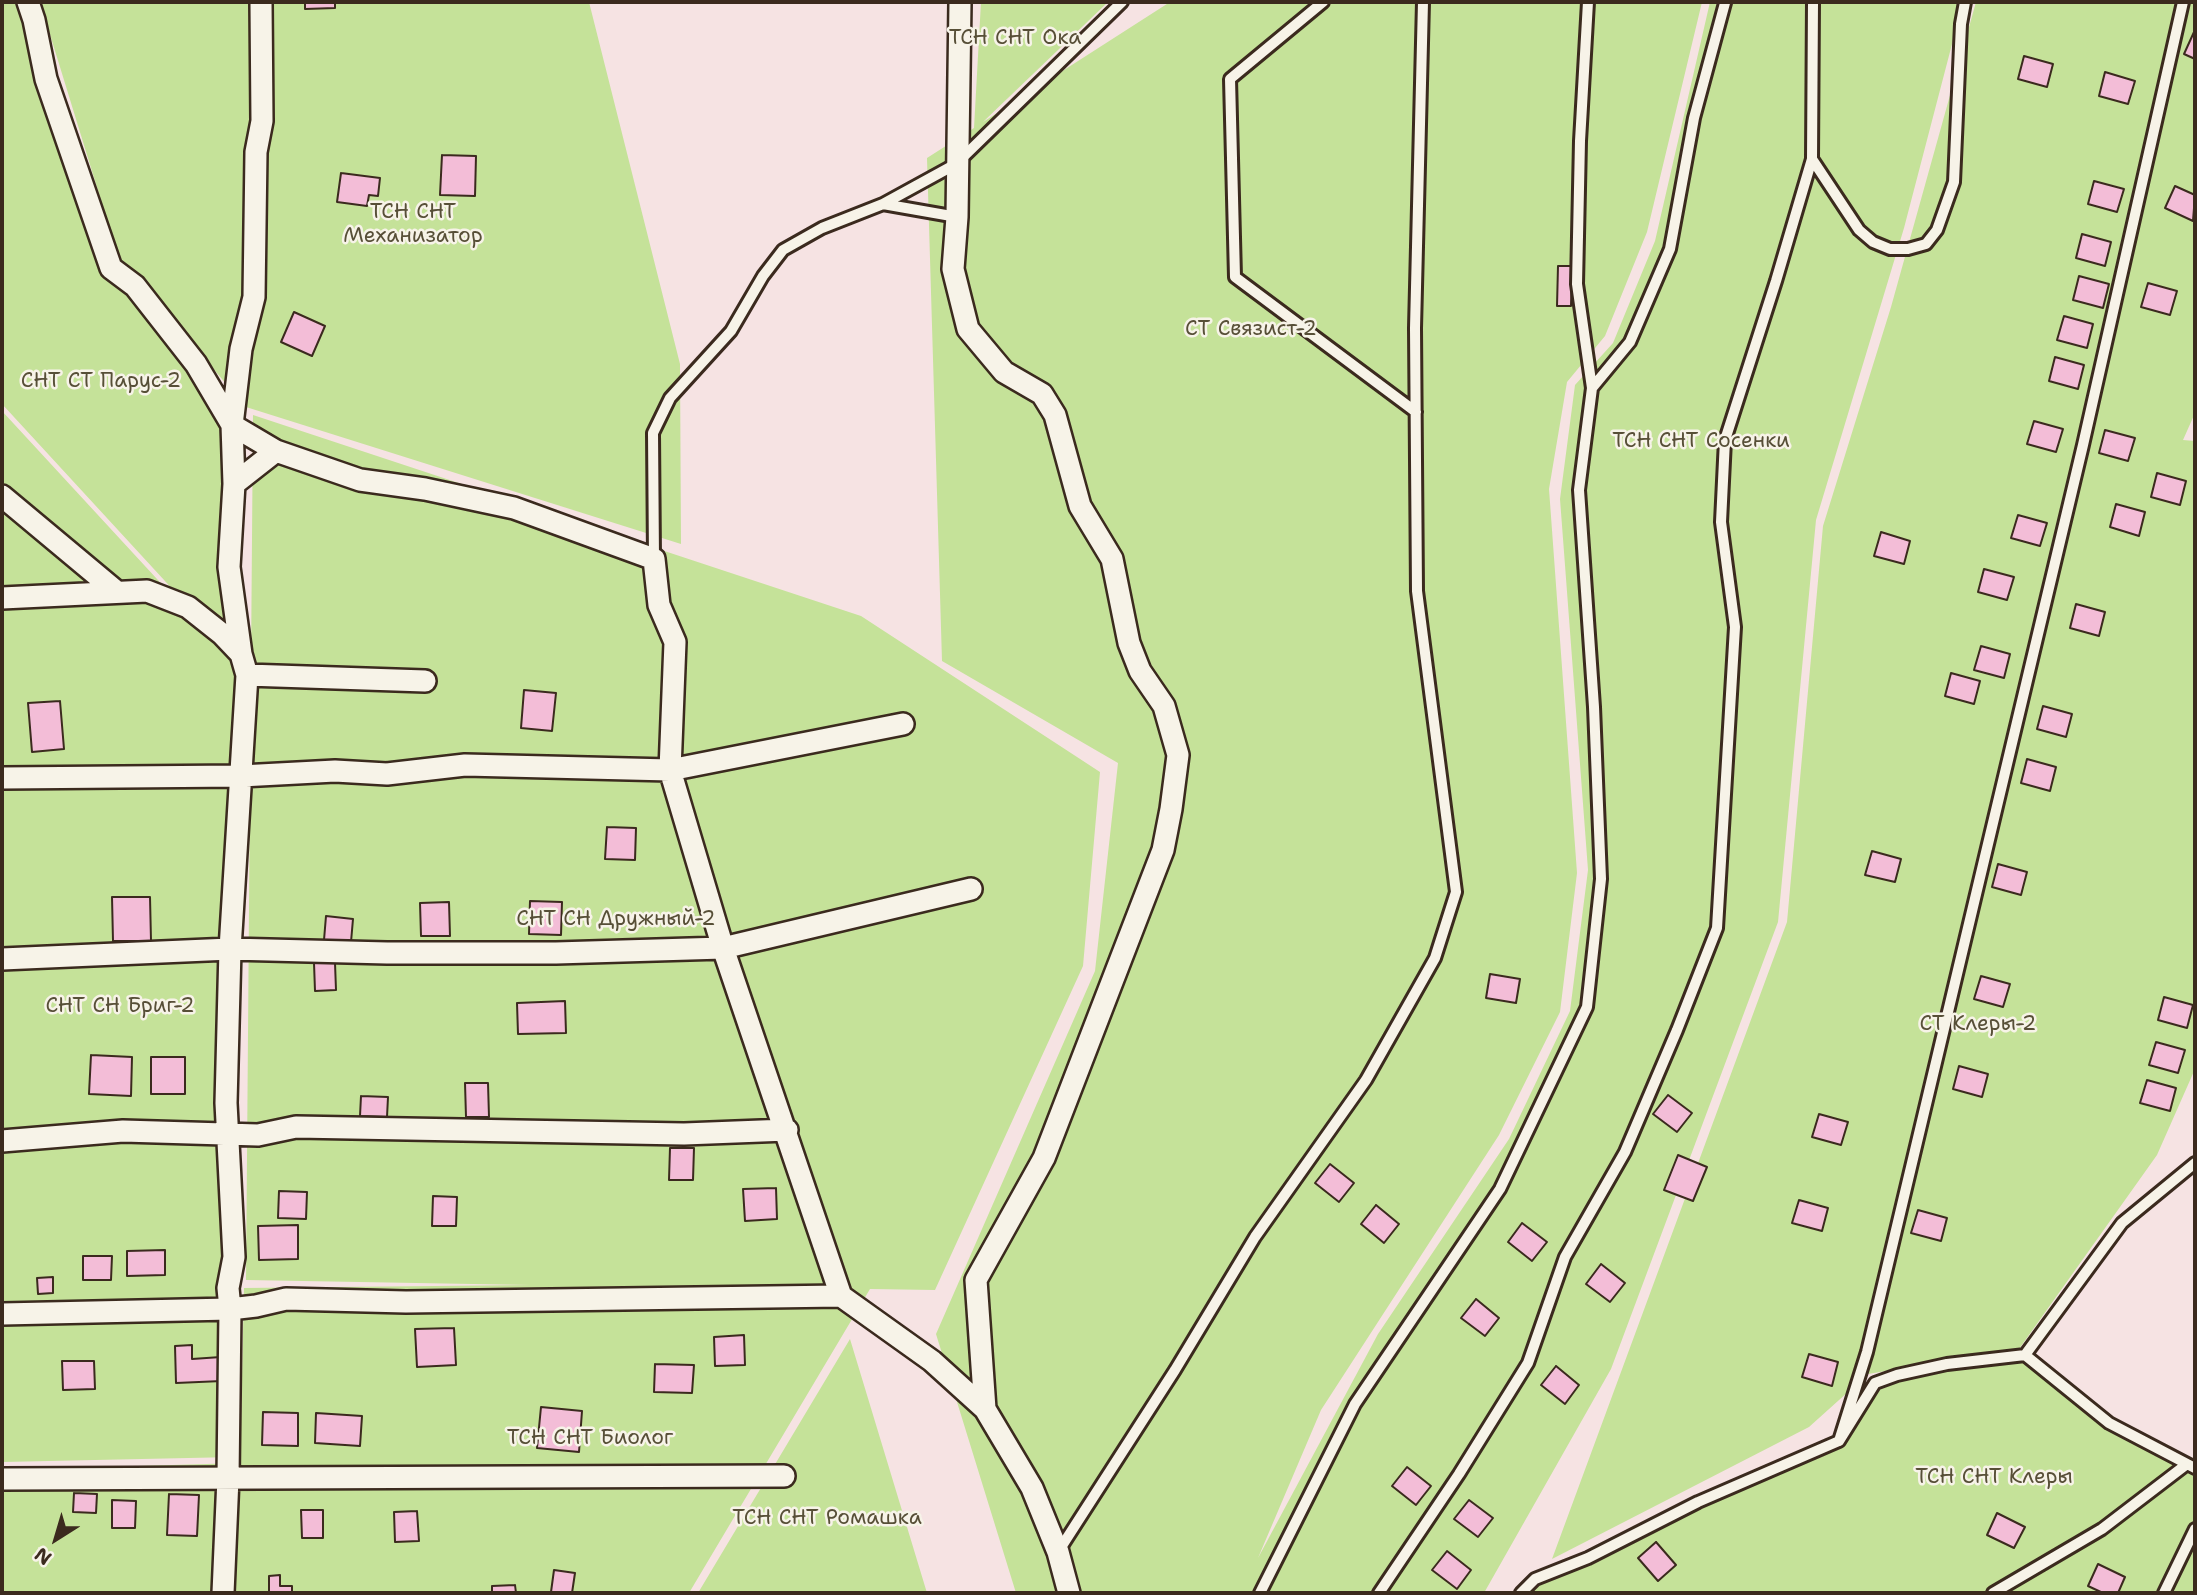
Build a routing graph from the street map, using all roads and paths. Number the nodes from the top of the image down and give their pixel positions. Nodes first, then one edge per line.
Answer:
1 (28, 2) edge
2 (261, 2) edge
3 (960, 2) edge
4 (1122, 2) edge
5 (1323, 2) edge
6 (1423, 2) edge
7 (1588, 2) edge
8 (1812, 2) edge
9 (1965, 2) edge
10 (2183, 2) edge
11 (1725, 3) edge
12 (1812, 159) junction
13 (956, 164) junction
14 (883, 204) junction
15 (957, 217) junction
16 (1592, 388) junction
17 (1416, 412) junction
18 (232, 425) junction
19 (276, 451) junction
20 (234, 484) junction
21 (2, 496) edge
22 (654, 559) junction
23 (117, 592) junction
24 (2, 598) edge
25 (241, 654) junction
26 (247, 675) junction
27 (425, 681) dead end
28 (903, 724) dead end
29 (670, 770) junction
30 (241, 776) junction
31 (2, 778) edge
32 (971, 889) dead end
33 (723, 948) junction
34 (230, 949) junction
35 (2, 959) edge
36 (787, 1130) junction
37 (229, 1134) junction
38 (2, 1141) edge
39 (2195, 1163) edge
40 (841, 1296) junction
41 (230, 1309) junction
42 (2, 1314) edge
43 (2025, 1355) junction
44 (985, 1409) junction
45 (1839, 1440) junction
46 (2191, 1466) edge
47 (784, 1476) dead end
48 (228, 1478) junction
49 (2, 1479) edge
50 (2195, 1529) edge
51 (1058, 1552) junction
52 (223, 1593) edge
53 (1069, 1593) edge
54 (1260, 1593) edge
55 (1378, 1593) edge
56 (1521, 1593) edge
57 (1993, 1593) edge
58 (2164, 1593) edge

1 - 18 street
2 - 18 street
3 - 13 street
4 - 13 lane
5 - 17 lane
6 - 17 lane
7 - 16 lane
8 - 12 lane
9 - 12 lane
10 - 45 lane
11 - 16 lane
12 - 55 lane
13 - 14 lane
13 - 15 street
14 - 15 lane
14 - 22 lane
15 - 44 street
16 - 54 lane
17 - 51 lane
18 - 19 street
18 - 20 street
19 - 20 street
19 - 22 street
20 - 25 street
21 - 23 street
22 - 29 street
23 - 24 street
23 - 25 street
25 - 26 street
26 - 27 street
26 - 30 street
28 - 29 street
29 - 30 street
29 - 33 street
30 - 31 street
30 - 34 street
32 - 33 street
33 - 34 street
33 - 36 street
34 - 35 street
34 - 37 street
36 - 37 street
36 - 40 street
37 - 38 street
37 - 41 street
39 - 43 lane
40 - 41 street
40 - 44 street
41 - 42 street
41 - 48 street
43 - 45 lane
43 - 46 lane
44 - 51 street
45 - 56 lane
46 - 57 lane
47 - 48 street
48 - 49 street
48 - 52 street
50 - 58 lane
51 - 53 street

